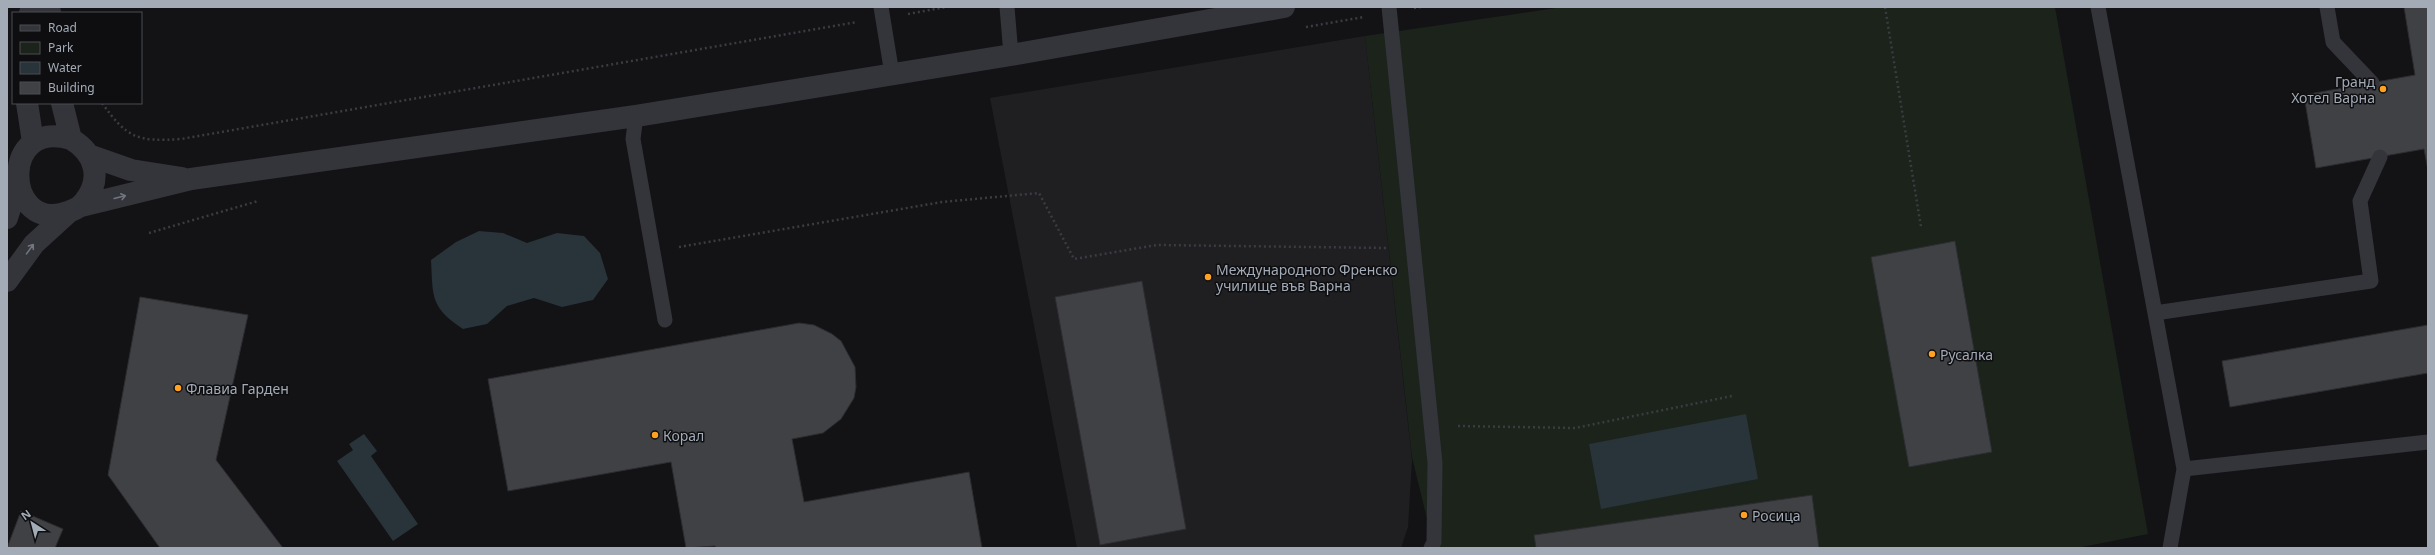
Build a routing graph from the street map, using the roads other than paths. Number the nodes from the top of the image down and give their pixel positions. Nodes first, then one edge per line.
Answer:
1 (1007, 7) edge
2 (1284, 7) edge
3 (1389, 7) edge
4 (2098, 7) edge
5 (2326, 7) edge
6 (882, 12) edge
7 (1206, 13) edge
8 (1011, 55) junction
9 (892, 74) junction
10 (2372, 83) dead end
11 (27, 104) edge
12 (62, 104) edge
13 (636, 116) junction
14 (71, 138) junction
15 (33, 142) junction
16 (91, 156) junction
17 (2380, 157) dead end
18 (191, 179) junction
19 (17, 186) junction
20 (76, 209) junction
21 (7, 218) edge
22 (7, 281) edge
23 (2155, 313) junction
24 (664, 320) dead end
25 (2428, 442) edge
26 (2184, 468) junction
27 (1433, 546) edge
28 (2170, 548) edge

1 - 8 lane
2 - 7 street
3 - 27 lane
4 - 23 lane
5 - 10 lane
6 - 9 lane
7 - 8 street
8 - 9 street
9 - 13 street
11 - 15 street
12 - 14 street
13 - 18 street
13 - 24 lane
14 - 15 street
14 - 16 street
15 - 19 street
16 - 18 street
16 - 20 street
17 - 23 lane
20 -> 18 street
19 - 20 street
19 - 21 street
22 -> 20 street
23 - 26 lane
25 - 26 lane
26 - 28 lane

